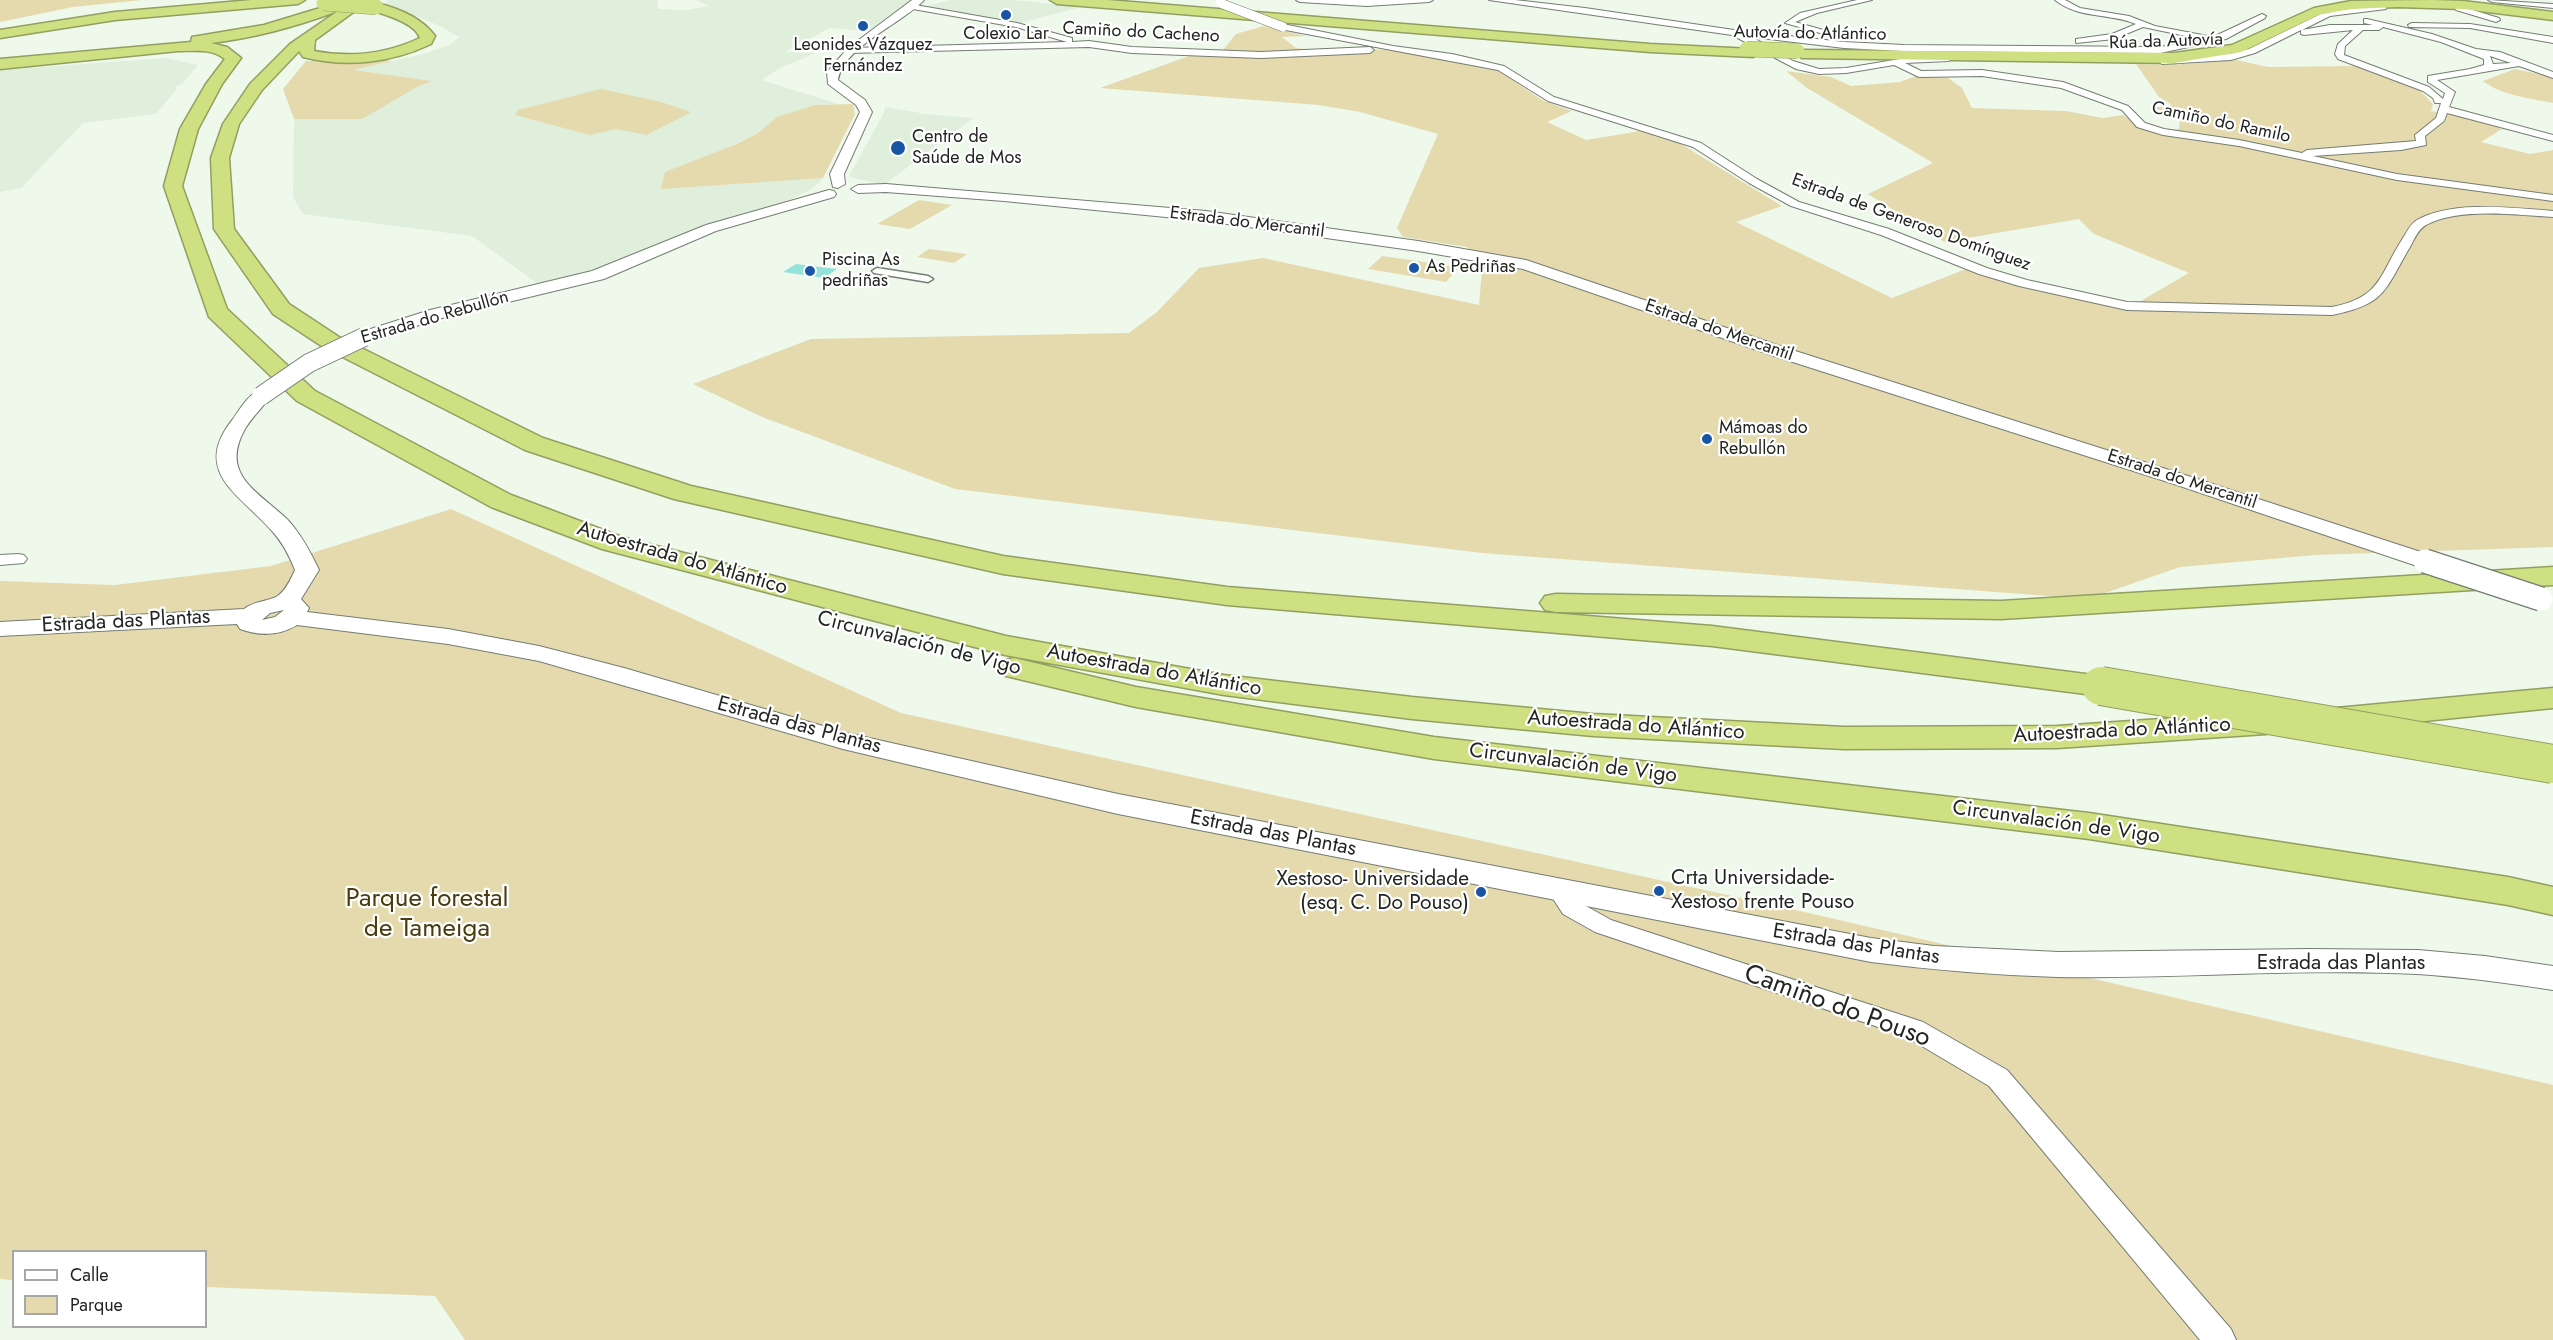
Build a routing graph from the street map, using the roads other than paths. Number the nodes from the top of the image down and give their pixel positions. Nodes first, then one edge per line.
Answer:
1 (186, 0) edge
2 (255, 0) edge
3 (298, 0) edge
4 (1057, 0) edge
5 (1088, 0) edge
6 (1300, 0) edge
7 (1429, 0) edge
8 (1493, 0) edge
9 (1511, 0) edge
10 (1868, 0) edge
11 (2059, 0) edge
12 (2356, 0) edge
13 (2364, 0) edge
14 (2418, 0) edge
15 (2492, 0) edge
16 (334, 2) edge
17 (1215, 2) edge
18 (370, 4) edge
19 (917, 5) edge
20 (218, 6) junction
21 (2553, 6) edge
22 (2459, 8) junction
23 (1631, 15) junction
24 (2262, 16) joint
25 (2553, 16) edge
26 (55, 21) junction
27 (2145, 24) junction
28 (2364, 24) junction
29 (2396, 27) junction
30 (2293, 30) junction
31 (4, 33) edge
32 (308, 39) junction
33 (2214, 40) junction
34 (2552, 40) edge
35 (1756, 42) junction
36 (1838, 42) junction
37 (1089, 44) junction
38 (1868, 46) junction
39 (1393, 49) junction
40 (2081, 50) junction
41 (2469, 50) junction
42 (851, 51) junction
43 (1800, 53) junction
44 (2054, 56) junction
45 (2001, 57) junction
46 (1970, 59) junction
47 (0, 62) edge
48 (2133, 62) joint
49 (2519, 63) junction
50 (1899, 64) junction
51 (2486, 67) junction
52 (2553, 75) edge
53 (226, 102) dead end
54 (2445, 107) junction
55 (2553, 138) edge
56 (203, 140) dead end
57 (2292, 154) junction
58 (842, 189) junction
59 (2553, 198) edge
60 (183, 214) junction
61 (2553, 214) edge
62 (877, 271) dead end
63 (928, 279) dead end
64 (612, 543) junction
65 (18, 559) dead end
66 (0, 560) edge
67 (2549, 592) edge
68 (1227, 596) junction
69 (288, 610) junction
70 (0, 629) edge
71 (2553, 698) edge
72 (2553, 764) edge
73 (1560, 891) junction
74 (2553, 901) edge
75 (2553, 978) edge
76 (2220, 1340) edge

1 - 26 highway
2 - 26 highway
3 - 20 highway
4 - 35 highway, Autovía do Atlántico
5 - 35 highway, Autovía do Atlántico
6 - 7 street
8 - 35 street
9 - 23 street
10 - 38 street
11 - 27 street
12 - 24 highway
13 - 43 highway, Autovía do Atlántico
14 - 25 highway
15 - 21 street
16 - 18 highway, bridge
16 - 20 highway
16 - 47 highway
16 - 53 highway
17 - 39 street, Estrada de Generoso Domínguez, bridge
18 - 32 highway
18 - 32 highway
19 - 37 street
19 - 42 street
20 - 31 highway
22 - 25 street, Rúa da Autovía
22 - 30 street, Rúa da Autovía
22 - 34 street, Rúa da Autovía
23 - 35 street
23 - 36 street
24 - 33 street
25 - 44 highway, Autovía do Atlántico
26 - 31 highway
27 - 33 street
27 - 40 street
28 - 29 street
28 - 30 street
28 - 54 street
29 - 34 street
29 - 41 street
30 - 48 street, Rúa da Autovía
32 - 68 highway
33 - 40 street
35 - 36 street
35 - 38 street
35 - 43 highway, Autovía do Atlántico, bridge
35 - 50 street
36 - 38 street
37 - 39 street, Camiño do Cacheno
37 - 42 street, Camiño do Cacheno
38 - 44 street
39 - 61 street, Estrada de Generoso Domínguez
40 - 44 street
41 - 49 street
41 - 51 street
42 - 58 street
43 - 45 highway, Autovía do Atlántico
44 - 45 highway, Autovía do Atlántico
44 - 46 street
44 - 48 highway
45 - 46 highway
46 - 50 street
47 - 60 highway, Autoestrada do Atlántico
49 - 51 street
49 - 52 street
50 - 57 street, Camiño do Ramilo
51 - 54 street
54 - 55 street
54 - 57 street
56 - 60 highway
57 - 59 street, Camiño do Ramilo
58 - 67 street, Estrada do Mercantil, bridge
58 - 69 street, Estrada do Rebullón, bridge
60 - 64 highway, Autoestrada do Atlántico
62 - 63 street
64 - 71 highway, Autoestrada do Atlántico
64 - 74 highway, Circunvalación de Vigo
65 - 66 street
67 - 68 highway
68 - 72 highway, bridge
69 - 70 street, Estrada das Plantas
69 - 73 street, Estrada das Plantas
73 - 75 street, Estrada das Plantas
73 - 76 street, Camiño do Pouso

